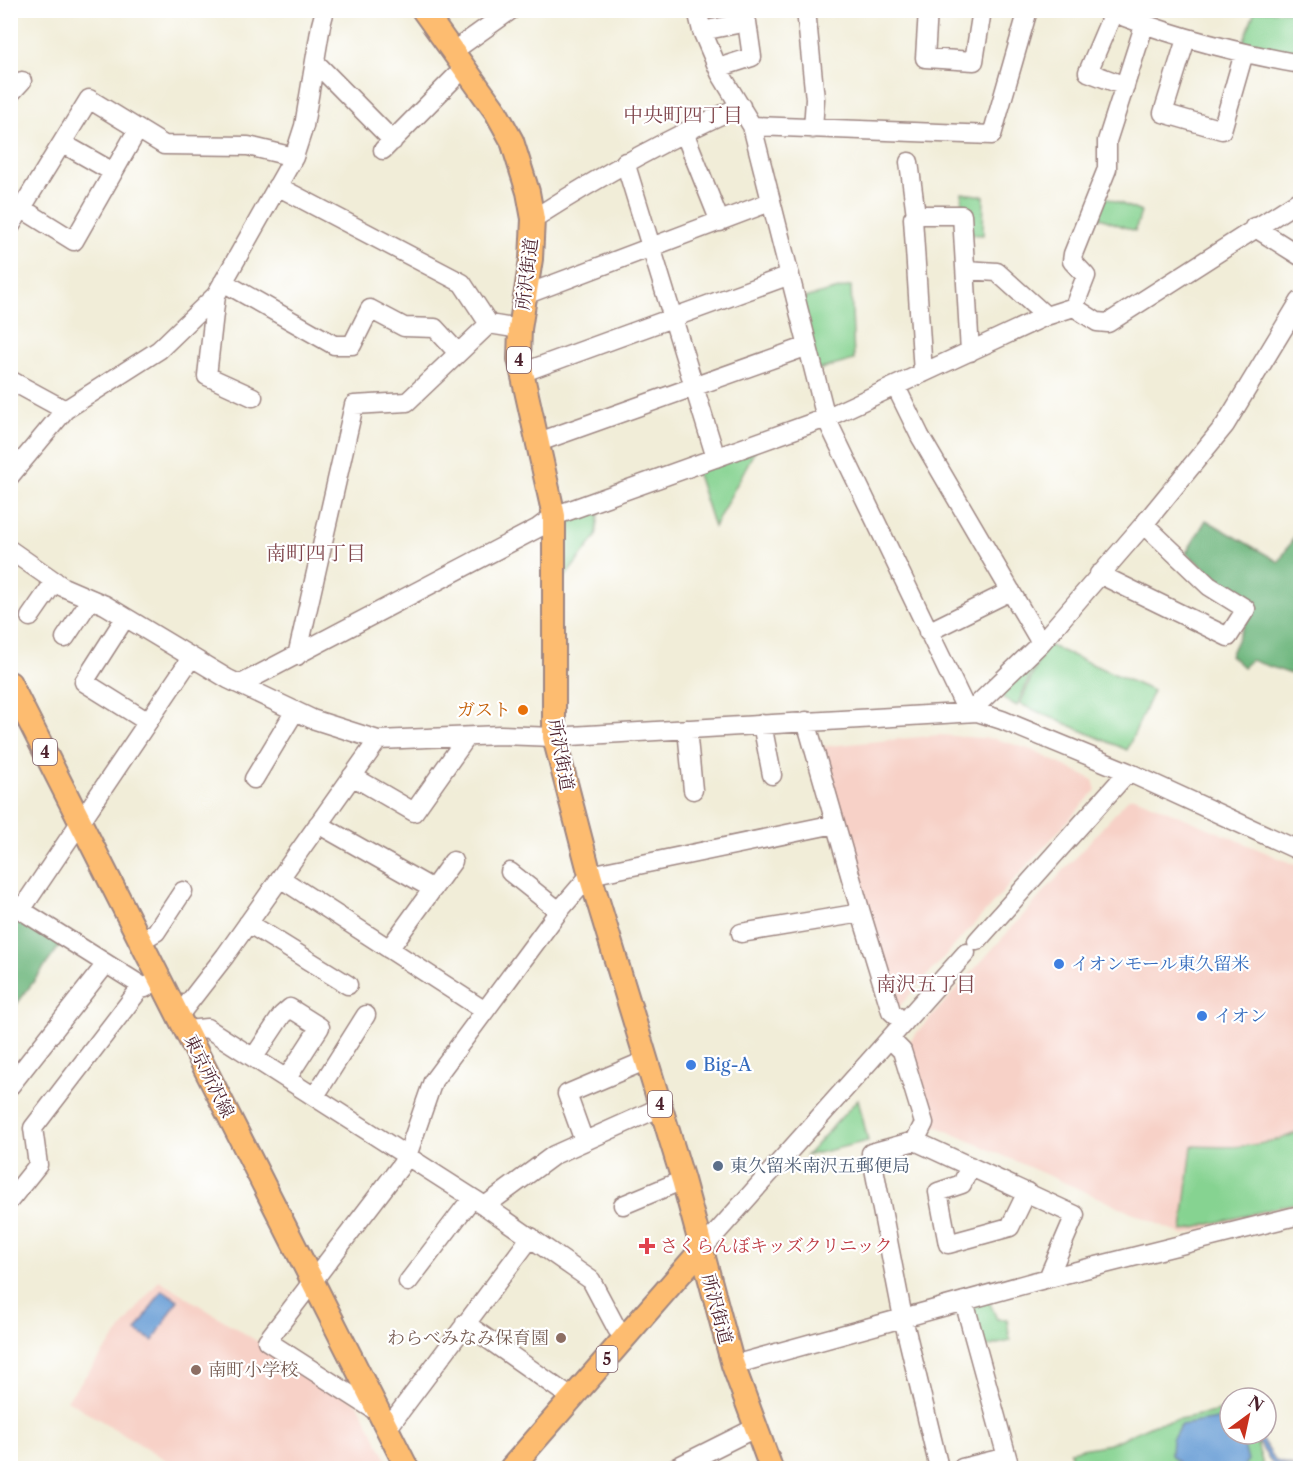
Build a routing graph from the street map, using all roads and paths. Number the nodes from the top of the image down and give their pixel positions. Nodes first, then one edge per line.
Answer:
1 (326, 10) edge
2 (423, 10) edge
3 (511, 10) edge
4 (697, 10) edge
5 (806, 10) edge
6 (927, 10) edge
7 (982, 10) edge
8 (1028, 10) edge
9 (1110, 12) edge
10 (1144, 26) junction
11 (702, 31) junction
12 (1186, 39) junction
13 (1244, 53) junction
14 (458, 60) junction
15 (315, 62) junction
16 (1300, 64) edge
17 (718, 68) junction
18 (1125, 86) junction
19 (741, 106) junction
20 (752, 126) junction
21 (138, 129) junction
22 (813, 129) junction
23 (684, 132) junction
24 (62, 143) junction
25 (294, 157) junction
26 (625, 162) junction
27 (909, 162) dead end
28 (113, 172) junction
29 (277, 186) junction
30 (1300, 200) edge
31 (770, 202) junction
32 (21, 208) junction
33 (916, 215) junction
34 (533, 219) junction
35 (720, 222) junction
36 (1254, 227) junction
37 (10, 228) edge
38 (651, 249) junction
39 (1300, 256) edge
40 (966, 270) junction
41 (790, 275) junction
42 (220, 289) junction
43 (525, 295) junction
44 (1300, 302) edge
45 (1074, 306) junction
46 (1046, 316) junction
47 (673, 319) junction
48 (489, 324) junction
49 (520, 330) junction
50 (808, 346) junction
51 (970, 352) junction
52 (458, 353) junction
53 (521, 373) junction
54 (923, 373) junction
55 (10, 380) edge
56 (694, 386) junction
57 (896, 387) junction
58 (253, 397) dead end
59 (65, 410) junction
60 (826, 418) junction
61 (536, 443) junction
62 (716, 458) junction
63 (10, 476) edge
64 (554, 516) junction
65 (1144, 524) junction
66 (10, 550) edge
67 (1099, 574) junction
68 (55, 582) junction
69 (1011, 591) junction
70 (91, 599) junction
71 (30, 617) dead end
72 (125, 618) junction
73 (928, 632) junction
74 (65, 638) dead end
75 (1041, 643) junction
76 (297, 656) junction
77 (192, 658) junction
78 (10, 683) edge
79 (241, 684) junction
80 (295, 711) junction
81 (972, 712) junction
82 (806, 721) junction
83 (148, 722) junction
84 (762, 724) junction
85 (687, 729) junction
86 (467, 737) junction
87 (554, 737) junction
88 (378, 740) junction
89 (1128, 772) junction
90 (772, 775) dead end
91 (352, 776) junction
92 (254, 779) dead end
93 (693, 790) dead end
94 (80, 822) junction
95 (318, 824) junction
96 (835, 824) junction
97 (1300, 851) edge
98 (453, 861) dead end
99 (510, 872) dead end
100 (590, 875) junction
101 (280, 878) junction
102 (433, 889) junction
103 (183, 891) dead end
104 (16, 906) edge
105 (559, 911) junction
106 (861, 913) junction
107 (248, 923) junction
108 (741, 933) dead end
109 (142, 940) junction
110 (389, 949) junction
111 (106, 964) junction
112 (152, 982) junction
113 (348, 985) dead end
114 (485, 1011) junction
115 (366, 1015) dead end
116 (183, 1022) junction
117 (904, 1023) junction
118 (890, 1039) junction
119 (254, 1057) junction
120 (647, 1060) junction
121 (286, 1078) junction
122 (10, 1086) edge
123 (315, 1096) junction
124 (661, 1107) junction
125 (584, 1141) junction
126 (915, 1141) junction
127 (407, 1156) junction
128 (970, 1166) junction
129 (683, 1180) junction
130 (1027, 1192) junction
131 (10, 1200) edge
132 (478, 1202) junction
133 (623, 1205) dead end
134 (1300, 1215) edge
135 (531, 1237) junction
136 (702, 1249) junction
137 (1048, 1278) junction
138 (312, 1282) junction
139 (408, 1282) dead end
140 (964, 1301) junction
141 (903, 1318) junction
142 (465, 1323) junction
143 (628, 1336) junction
144 (733, 1365) junction
145 (573, 1399) junction
146 (383, 1421) junction
147 (757, 1427) junction
148 (1008, 1463) edge
149 (403, 1466) edge
150 (511, 1468) edge
151 (675, 1468) edge
152 (771, 1468) edge
153 (939, 1468) edge
154 (962, 1468) edge

1 - 15 street
2 - 14 main road, 所沢街道 / 4
3 - 14 street
4 - 11 street
5 - 22 street
6 - 7 street
8 - 22 street
9 - 10 street
9 - 18 street
10 - 12 street
10 - 18 street
11 - 17 street
11 - 17 street
12 - 13 street
12 - 13 street
13 - 16 street
14 - 15 street
14 - 34 main road, 所沢街道 / 4
15 - 25 street
17 - 19 street
18 - 45 street
19 - 20 street
19 - 23 street
20 - 22 street
20 - 31 street
21 - 24 street
21 - 25 street
21 - 28 street
23 - 26 street
23 - 35 street
24 - 28 street
24 - 32 street
25 - 29 street
26 - 34 street
26 - 38 street
27 - 33 street
28 - 32 street
29 - 42 street
29 - 48 street
30 - 36 street
31 - 35 street
31 - 41 street
32 - 37 street
33 - 40 street
33 - 54 street
34 - 43 main road, 所沢街道 / 4
35 - 38 street
36 - 39 street
36 - 45 street
38 - 43 street
38 - 47 street
40 - 46 street
40 - 51 street
41 - 47 street
41 - 50 street
42 - 52 street
42 - 58 street
42 - 59 street
43 - 49 main road, 所沢街道 / 4
44 - 65 street
45 - 46 street
46 - 51 street
47 - 53 street
47 - 56 street
48 - 49 street
48 - 52 street
49 - 53 main road, 所沢街道 / 4
50 - 56 street
50 - 60 street
51 - 54 street
52 - 76 street
53 - 61 main road, 所沢街道 / 4
54 - 57 street
55 - 59 street
56 - 61 street
56 - 62 street
57 - 60 street
57 - 69 street
59 - 63 street
60 - 62 street
60 - 73 street
61 - 64 main road, 所沢街道 / 4
62 - 64 street
64 - 76 street
64 - 87 main road, 所沢街道 / 4
65 - 67 street
65 - 67 street
66 - 68 street
67 - 75 street
68 - 70 street
68 - 71 street
69 - 73 street
69 - 75 street
70 - 72 street
70 - 74 street
72 - 77 street
72 - 83 street
73 - 81 street
75 - 81 street
76 - 79 street
77 - 79 street
77 - 83 street
78 - 94 main road, 東京所沢線 / 4
79 - 80 street
80 - 88 street
80 - 92 street
81 - 82 street
81 - 89 street
82 - 84 street
82 - 96 street
83 - 94 street
84 - 85 street
84 - 90 street
85 - 87 street
85 - 93 street
86 - 87 street
86 - 88 street
86 - 91 street
87 - 100 main road, 所沢街道 / 4
88 - 91 street
89 - 97 street
89 - 117 street
91 - 95 street
94 - 104 street
94 - 109 main road, 東京所沢線 / 4
95 - 101 street
95 - 102 street
96 - 100 street
96 - 106 street
98 - 102 street
99 - 105 street
100 - 105 street
100 - 120 main road, 所沢街道 / 4
101 - 107 street
101 - 110 street
102 - 110 street
103 - 109 street
104 - 111 street
105 - 114 street
106 - 108 street
106 - 117 street
107 - 113 street
107 - 116 street
109 - 112 main road, 東京所沢線 / 4
110 - 114 street
111 - 112 street
111 - 122 street
112 - 116 main road, 東京所沢線 / 4
112 - 131 street
114 - 127 street
115 - 123 street
116 - 119 street
116 - 138 main road, 東京所沢線 / 4
117 - 118 street
118 - 126 street
118 - 136 street
119 - 121 street
119 - 121 street
120 - 124 main road, 所沢街道 / 4
120 - 125 street
121 - 123 street
123 - 127 street
124 - 125 street
124 - 129 main road, 所沢街道 / 4
125 - 132 street
126 - 128 street
126 - 141 street
127 - 132 street
127 - 138 street
128 - 130 street
128 - 130 street
129 - 133 street
129 - 136 main road, 所沢街道 / 4
130 - 137 street
132 - 135 street
132 - 139 street
134 - 137 street
135 - 142 street
135 - 143 street
136 - 143 main road, 5
136 - 144 main road, 所沢街道 / 4
137 - 140 street
138 - 146 main road, 東京所沢線 / 4
138 - 146 street
140 - 141 street
140 - 148 street
141 - 144 street
141 - 153 street
142 - 145 street
142 - 146 street
143 - 145 main road, 5
144 - 147 main road, 所沢街道 / 4
145 - 150 main road, 5
146 - 149 main road, 東京所沢線 / 4
147 - 151 street
147 - 152 main road, 所沢街道 / 4
148 - 154 street

